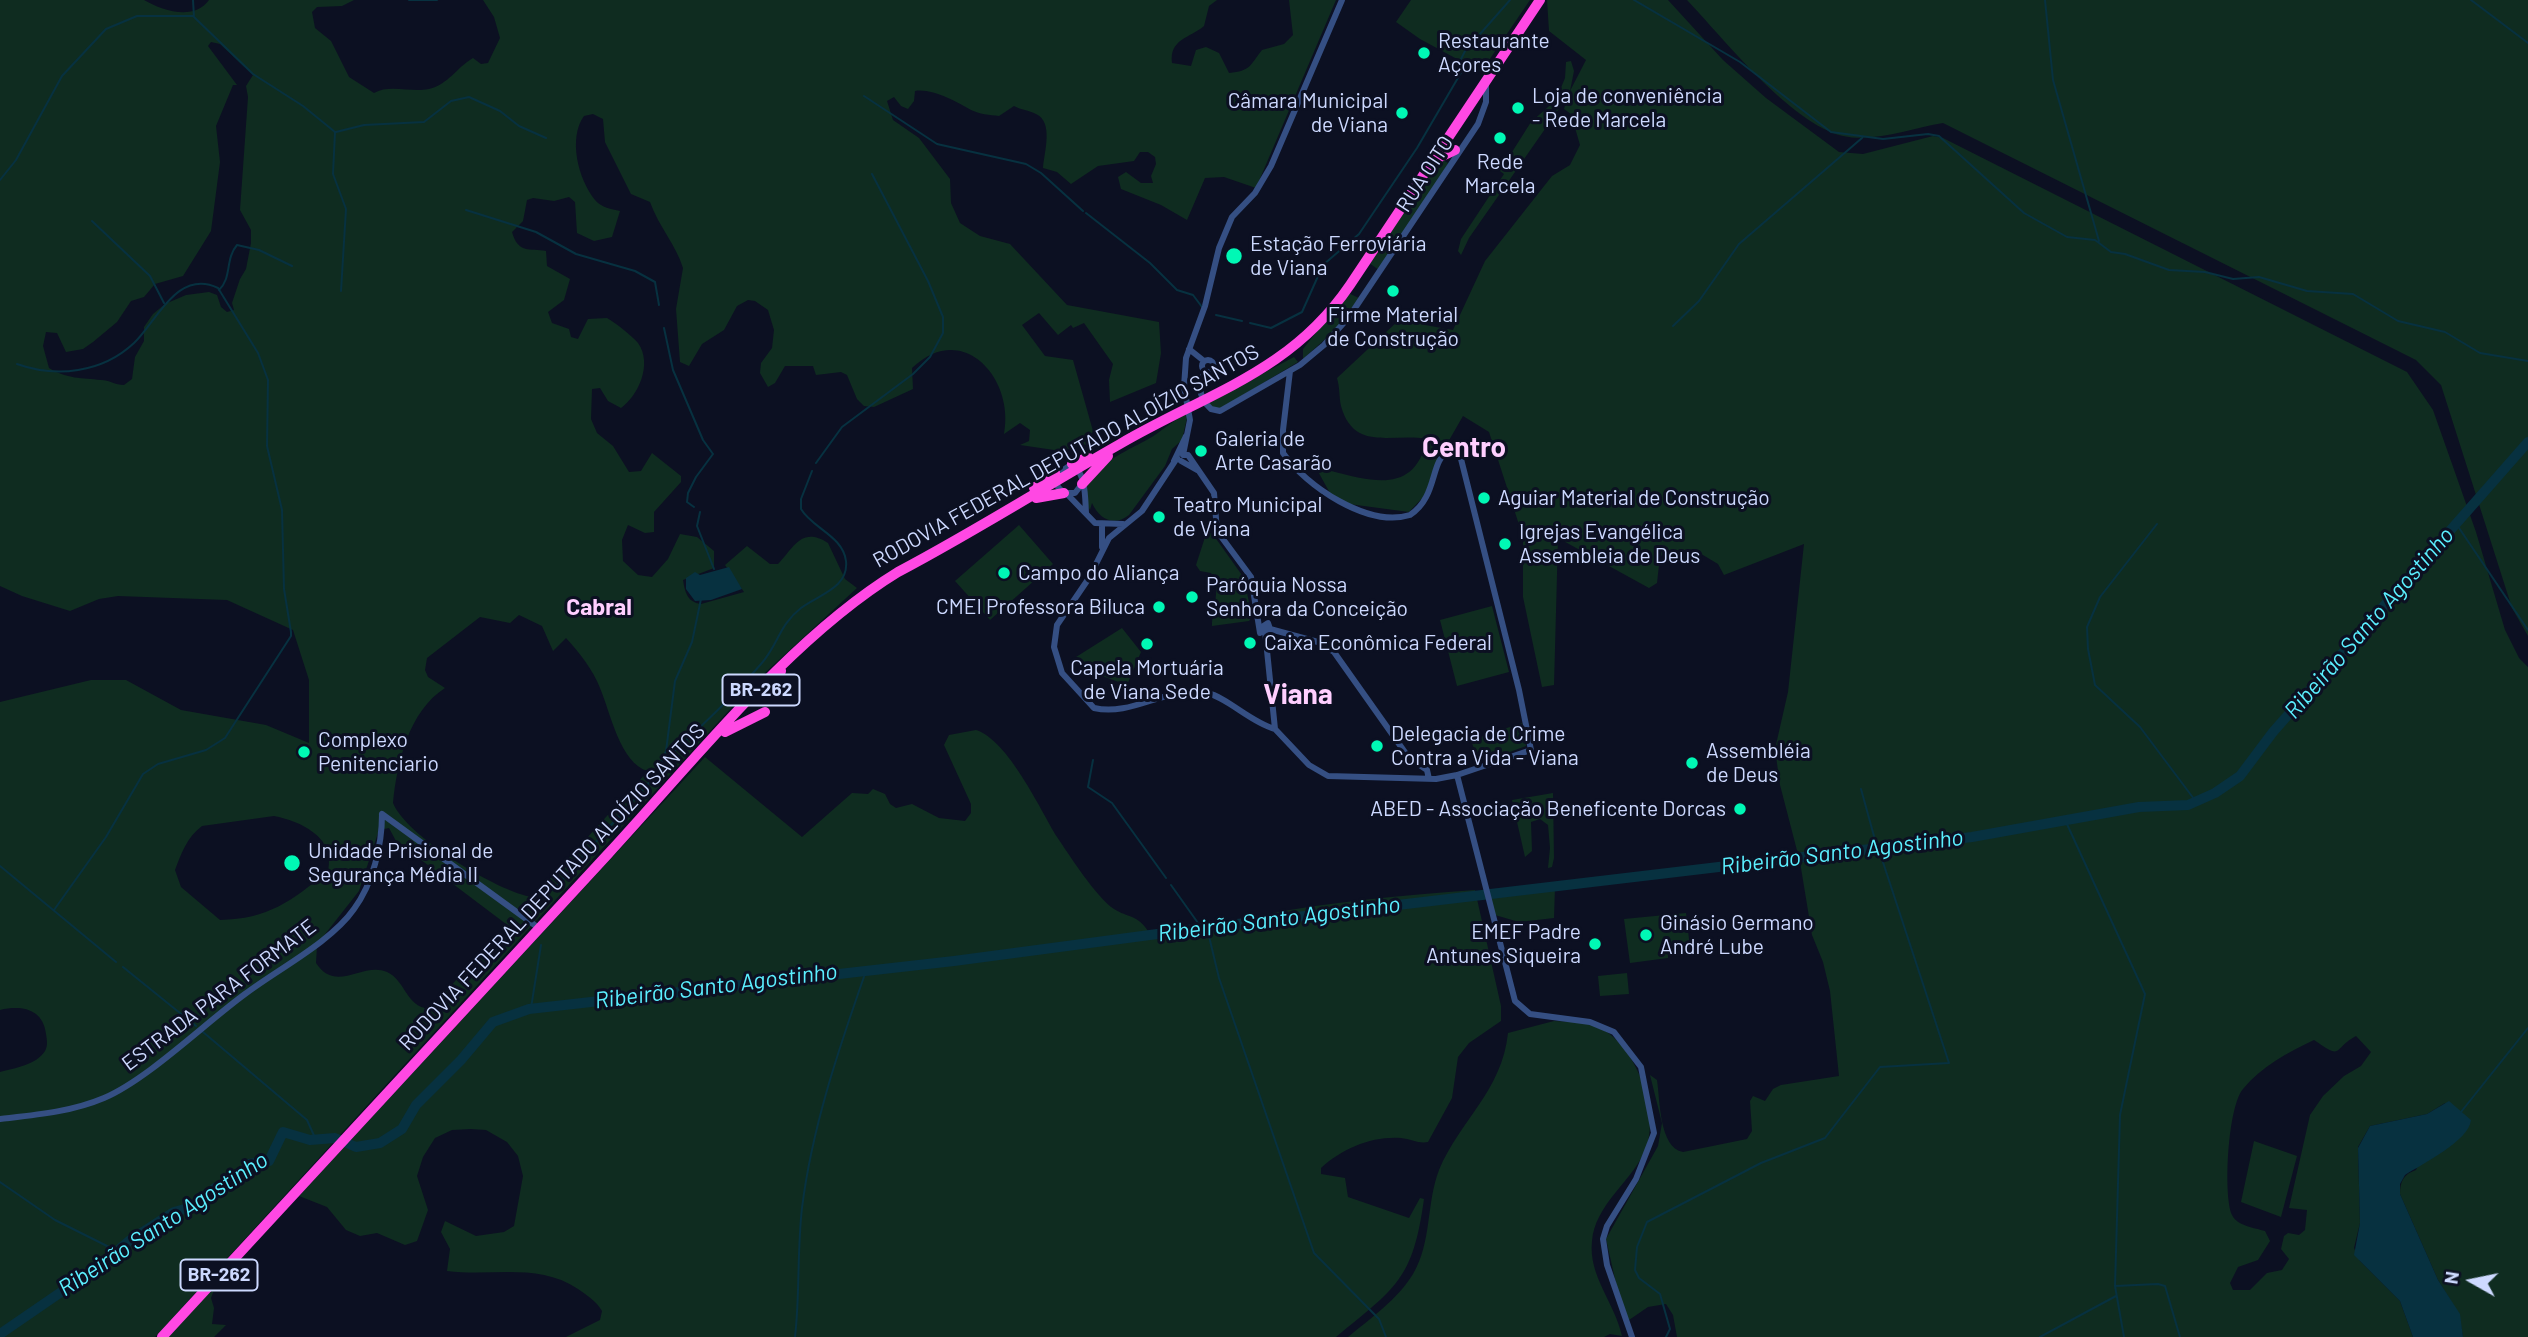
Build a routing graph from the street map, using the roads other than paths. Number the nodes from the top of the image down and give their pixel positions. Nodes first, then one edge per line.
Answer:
1 (1342, 0) edge
2 (1540, 0) edge
3 (1486, 81) junction
4 (1447, 141) junction
5 (1459, 150) junction
6 (1433, 162) junction
7 (1189, 349) junction
8 (1290, 371) junction
9 (1124, 441) junction
10 (1180, 457) junction
11 (1075, 466) junction
12 (1055, 478) junction
13 (1082, 484) junction
14 (1066, 493) junction
15 (1022, 501) junction
16 (1086, 513) junction
17 (1128, 523) junction
18 (1102, 525) junction
19 (1098, 556) junction
20 (1255, 603) junction
21 (1266, 628) junction
22 (1264, 644) junction
23 (781, 669) junction
24 (772, 696) dead end
25 (765, 712) dead end
26 (1275, 729) junction
27 (713, 740) junction
28 (1457, 775) junction
29 (1429, 779) junction
30 (540, 929) junction
31 (0, 1119) edge
32 (162, 1337) edge
33 (1632, 1337) edge

1 - 7 street
2 - 3 highway, RODOVIA FEDERAL DEPUTADO ALOÍZIO SANTOS
3 - 4 highway, RODOVIA FEDERAL DEPUTADO ALOÍZIO SANTOS
3 - 5 street, RUA OITO
4 - 5 street
4 - 6 highway, RODOVIA FEDERAL DEPUTADO ALOÍZIO SANTOS
5 - 6 highway
5 - 8 street, RUA OITO
6 - 9 highway, RODOVIA FEDERAL DEPUTADO ALOÍZIO SANTOS
7 - 8 street, RUA OITO
7 - 10 street
8 - 28 street
9 - 11 highway, RODOVIA FEDERAL DEPUTADO ALOÍZIO SANTOS
9 - 13 highway
10 - 17 street
10 - 20 street
11 - 12 highway, RODOVIA FEDERAL DEPUTADO ALOÍZIO SANTOS
11 - 13 street
12 - 14 street
12 - 15 highway, RODOVIA FEDERAL DEPUTADO ALOÍZIO SANTOS
13 - 14 street
13 - 16 street
14 - 15 highway
14 - 16 street
15 - 23 highway, RODOVIA FEDERAL DEPUTADO ALOÍZIO SANTOS / BR-262
16 - 18 street
17 - 18 street
17 - 19 street
18 - 19 street
19 - 26 street
20 - 21 street
20 - 22 street
21 - 22 street
21 - 29 street
22 - 26 street
23 - 24 highway
23 - 27 highway, RODOVIA FEDERAL DEPUTADO ALOÍZIO SANTOS / BR-262
25 - 27 highway
26 - 29 street
27 - 30 highway, RODOVIA FEDERAL DEPUTADO ALOÍZIO SANTOS / BR-262
28 - 29 street
28 - 33 street
30 - 31 street, ESTRADA PARA FORMATE
30 - 32 highway, RODOVIA FEDERAL DEPUTADO ALOÍZIO SANTOS / BR-262

